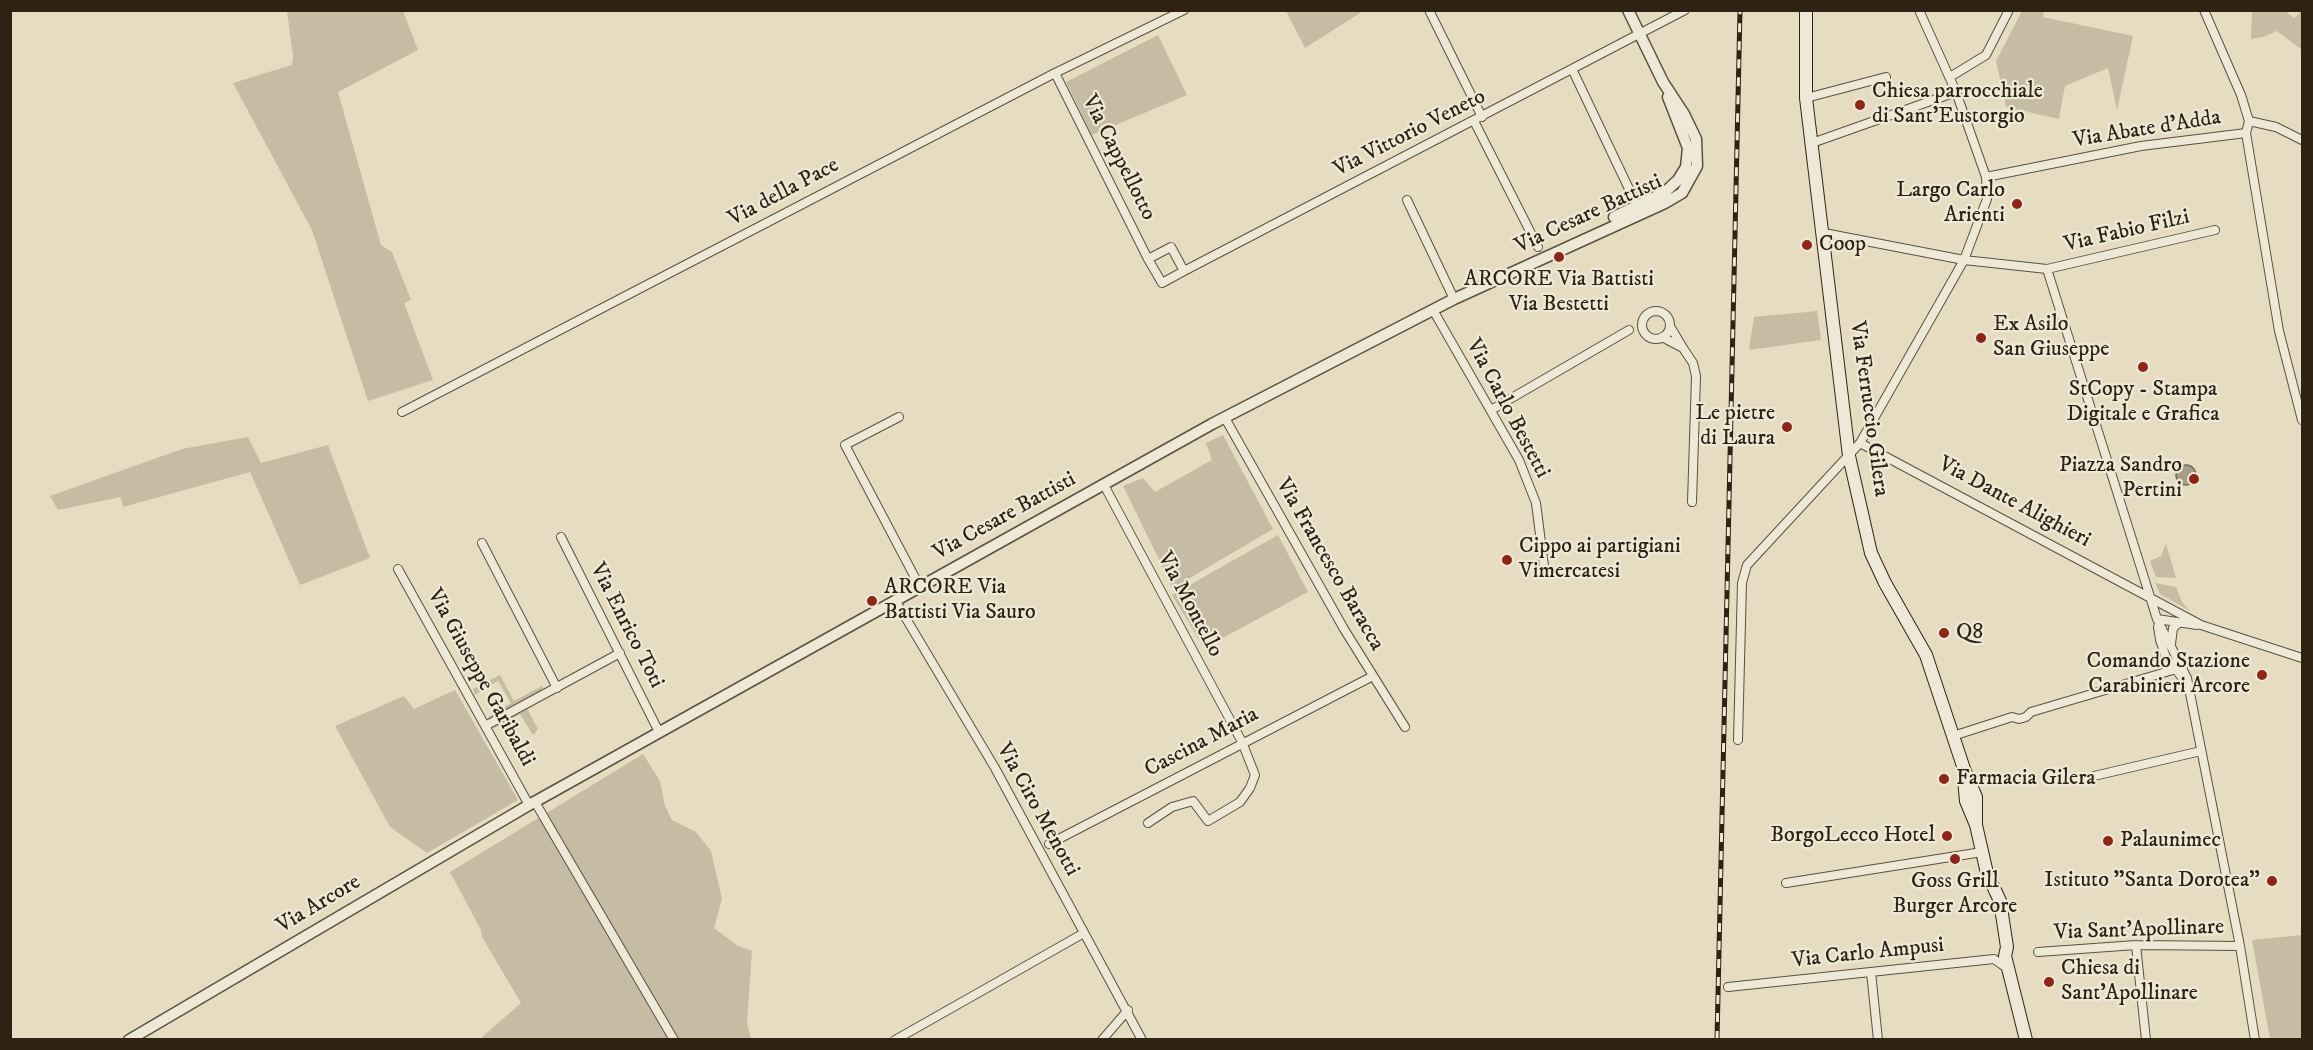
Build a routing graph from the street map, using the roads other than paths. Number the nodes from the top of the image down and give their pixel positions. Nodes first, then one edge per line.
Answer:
1 (1184, 10) edge
2 (1628, 10) edge
3 (1685, 10) edge
4 (1806, 10) edge
5 (1919, 10) edge
6 (2009, 10) edge
7 (2204, 10) edge
8 (1427, 11) edge
9 (1640, 36) junction
10 (1574, 70) junction
11 (1055, 73) junction
12 (1887, 77) dead end
13 (1950, 77) junction
14 (1956, 93) junction
15 (1806, 98) junction
16 (1478, 119) junction
17 (2249, 121) junction
18 (2247, 133) junction
19 (2302, 140) edge
20 (1812, 143) junction
21 (1986, 177) junction
22 (1407, 200) dead end
23 (1639, 210) junction
24 (2215, 230) dead end
25 (1824, 233) junction
26 (1538, 247) dead end
27 (1148, 259) junction
28 (1964, 260) junction
29 (1197, 265) joint
30 (2047, 269) junction
31 (1184, 272) junction
32 (1455, 299) junction
33 (1433, 310) junction
34 (1643, 326) junction
35 (1670, 326) junction
36 (1662, 337) junction
37 (1683, 348) junction
38 (1491, 410) junction
39 (402, 412) dead end
40 (899, 417) dead end
41 (1225, 418) junction
42 (2302, 420) edge
43 (1860, 443) junction
44 (1849, 456) junction
45 (1104, 485) junction
46 (1692, 502) dead end
47 (561, 537) dead end
48 (482, 543) dead end
49 (1544, 566) dead end
50 (398, 569) dead end
51 (920, 587) junction
52 (2150, 596) junction
53 (896, 600) junction
54 (2157, 619) junction
55 (2179, 623) junction
56 (2200, 625) junction
57 (2171, 644) junction
58 (620, 654) junction
59 (2302, 658) edge
60 (2179, 668) junction
61 (1372, 676) junction
62 (557, 688) junction
63 (487, 725) junction
64 (1405, 728) dead end
65 (659, 732) junction
66 (1953, 735) junction
67 (1738, 740) dead end
68 (1242, 742) junction
69 (2201, 751) junction
70 (2094, 776) dead end
71 (532, 803) junction
72 (1148, 823) dead end
73 (1049, 844) dead end
74 (1982, 852) junction
75 (1786, 883) dead end
76 (1084, 933) junction
77 (2136, 945) junction
78 (2007, 946) junction
79 (2240, 946) junction
80 (2038, 952) dead end
81 (2009, 969) junction
82 (1872, 972) junction
83 (1728, 987) dead end
84 (1128, 1010) junction
85 (129, 1040) edge
86 (674, 1040) edge
87 (896, 1040) edge
88 (1102, 1040) edge
89 (1142, 1040) edge
90 (1878, 1040) edge
91 (2026, 1040) edge
92 (2033, 1040) edge
93 (2146, 1040) edge
94 (2255, 1040) edge

1 - 11 street, Via della Pace
2 - 9 street
3 - 9 street
4 - 15 main road, Via Ferruccio Gilera
5 - 13 street
6 - 13 street
7 - 17 street
8 - 16 street
9 - 10 street, Via Vittorio Veneto
9 - 23 street, Via Cesare Battisti
10 - 16 street, Via Vittorio Veneto
10 - 23 street
11 - 27 street, Via Cappellotto
11 - 39 street, Via della Pace
12 - 15 street
13 - 14 street
14 - 20 street
14 - 21 street
15 - 20 main road, Via Ferruccio Gilera
16 - 26 street
16 - 29 street, Via Vittorio Veneto
17 - 18 street, Via Abate d'Adda
17 - 19 street, Via Abate d'Adda
18 - 21 street, Via Abate d'Adda
18 - 42 street
20 - 25 main road, Via Ferruccio Gilera
21 - 28 street
22 - 32 street
23 - 32 street, Via Cesare Battisti
24 - 30 street, Via Fabio Filzi
25 - 28 street, Via Fabio Filzi
25 - 44 main road, Via Ferruccio Gilera
27 - 31 street, Via Cappellotto
27 - 31 street
28 - 30 street, Via Fabio Filzi
28 - 43 street
29 - 31 street, Via Cappellotto
30 - 52 street
32 - 33 street, Via Cesare Battisti
33 - 38 street, Via Carlo Bestetti
33 - 41 street, Via Cesare Battisti
34 - 35 street
34 - 36 street
34 - 38 street
35 - 36 street
35 - 37 street
36 - 37 street
37 - 46 street
38 - 49 street, Via Carlo Bestetti
40 - 51 street
41 - 45 street, Via Cesare Battisti
41 - 61 street, Via Francesco Baracca
43 - 44 street
43 - 52 street, Via Dante Alighieri
44 - 66 main road, Via Ferruccio Gilera
44 - 67 street
45 - 51 street, Via Cesare Battisti
45 - 68 street, Via Montello
47 - 58 street, Via Enrico Toti
48 - 62 street
50 - 63 street, Via Giuseppe Garibaldi
51 - 53 street, Via Cesare Battisti
52 - 54 street
52 - 56 street, Via Dante Alighieri
53 - 65 street, Via Cesare Battisti
53 - 76 street, Via Ciro Menotti
54 - 55 street
54 - 57 street
54 - 60 street
55 - 56 street
55 - 57 street
56 - 59 street
57 - 60 street
58 - 62 street
58 - 65 street, Via Enrico Toti
60 - 66 street
60 - 69 street
61 - 64 street, Via Francesco Baracca
61 - 68 street, Cascina Maria
62 - 63 street
63 - 71 street, Via Giuseppe Garibaldi
65 - 71 street, Via Cesare Battisti
66 - 74 main road, Via Ferruccio Gilera
68 - 72 street, Via Montello
68 - 73 street, Cascina Maria
69 - 70 street
69 - 79 street
71 - 85 street, Via Arcore
71 - 86 street, Via Giuseppe Garibaldi
74 - 75 street
74 - 78 main road, Via Ferruccio Gilera
76 - 84 street, Via Ciro Menotti
76 - 87 street
77 - 79 street, Via Sant'Apollinare
77 - 80 street, Via Sant'Apollinare
77 - 93 street
78 - 81 main road, Via Ferruccio Gilera
78 - 92 main road, Via Ferruccio Gilera
79 - 94 street
81 - 82 street, Via Carlo Ampusi
81 - 91 main road, Via Ferruccio Gilera
82 - 83 street, Via Carlo Ampusi
82 - 90 street
84 - 88 street
84 - 89 street, Via Ciro Menotti

